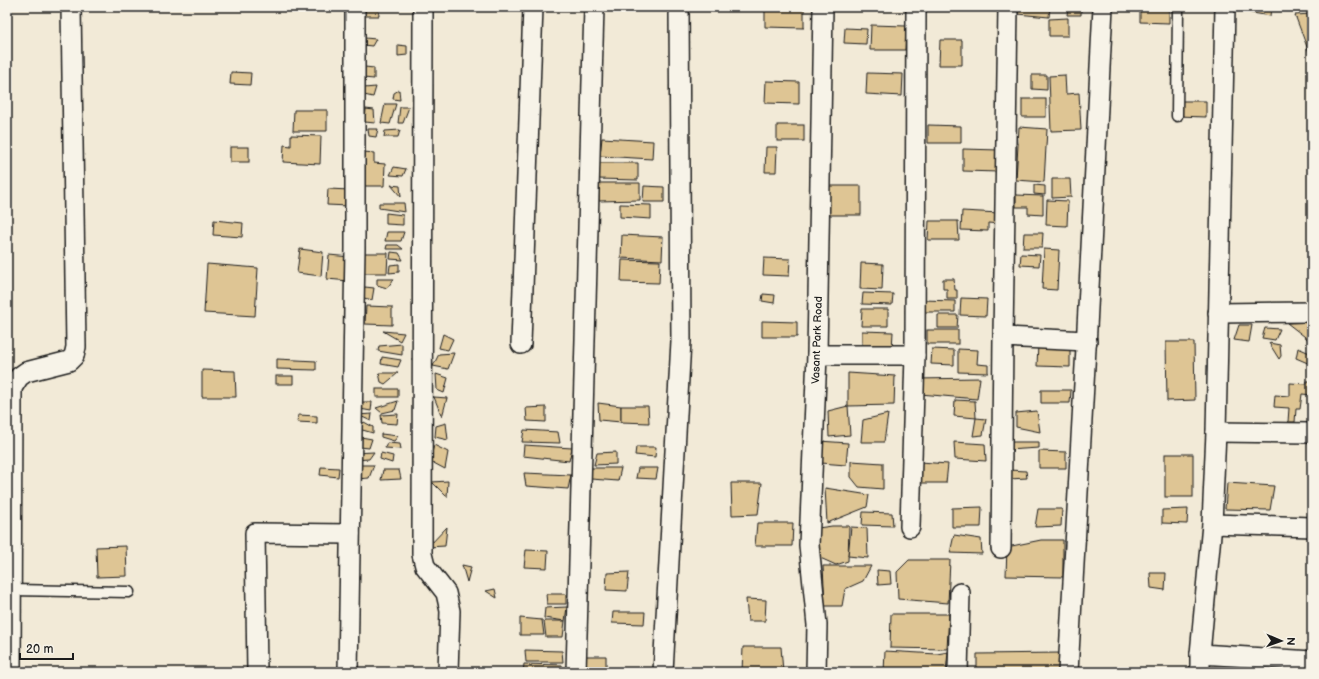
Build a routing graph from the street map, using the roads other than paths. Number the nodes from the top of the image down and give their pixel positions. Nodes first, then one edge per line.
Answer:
1 (71, 7) edge
2 (355, 7) edge
3 (423, 7) edge
4 (533, 7) edge
5 (594, 7) edge
6 (679, 7) edge
7 (823, 7) edge
8 (916, 7) edge
9 (1008, 7) edge
10 (1103, 7) edge
11 (1178, 7) edge
12 (1225, 7) edge
13 (1177, 116) dead end
14 (1312, 312) edge
15 (1218, 313) junction
16 (1003, 337) junction
17 (1087, 341) junction
18 (521, 344) dead end
19 (818, 355) junction
20 (915, 355) junction
21 (1216, 432) junction
22 (1312, 433) edge
23 (1212, 524) junction
24 (910, 526) dead end
25 (1312, 527) edge
26 (350, 534) junction
27 (1002, 548) dead end
28 (12, 590) junction
29 (129, 592) dead end
30 (960, 593) dead end
31 (1312, 661) edge
32 (1200, 663) edge
33 (11, 672) edge
34 (257, 672) edge
35 (348, 672) edge
36 (448, 672) edge
37 (576, 672) edge
38 (663, 672) edge
39 (816, 672) edge
40 (958, 672) edge
41 (1068, 672) edge

1 - 28 street
2 - 26 street
3 - 36 street
4 - 18 street
5 - 37 street
6 - 38 street
7 - 19 street, Vasant Park Road
8 - 20 street
9 - 16 street
10 - 17 street
11 - 13 lane
12 - 15 street
14 - 15 street
15 - 21 street
16 - 17 street
16 - 27 street
17 - 41 street
19 - 20 street
19 - 39 street, Vasant Park Road
20 - 24 street
21 - 22 street
21 - 23 street
23 - 25 street
23 - 32 street
26 - 34 street
26 - 35 street
28 - 29 lane
28 - 33 street
30 - 40 street
31 - 32 street

